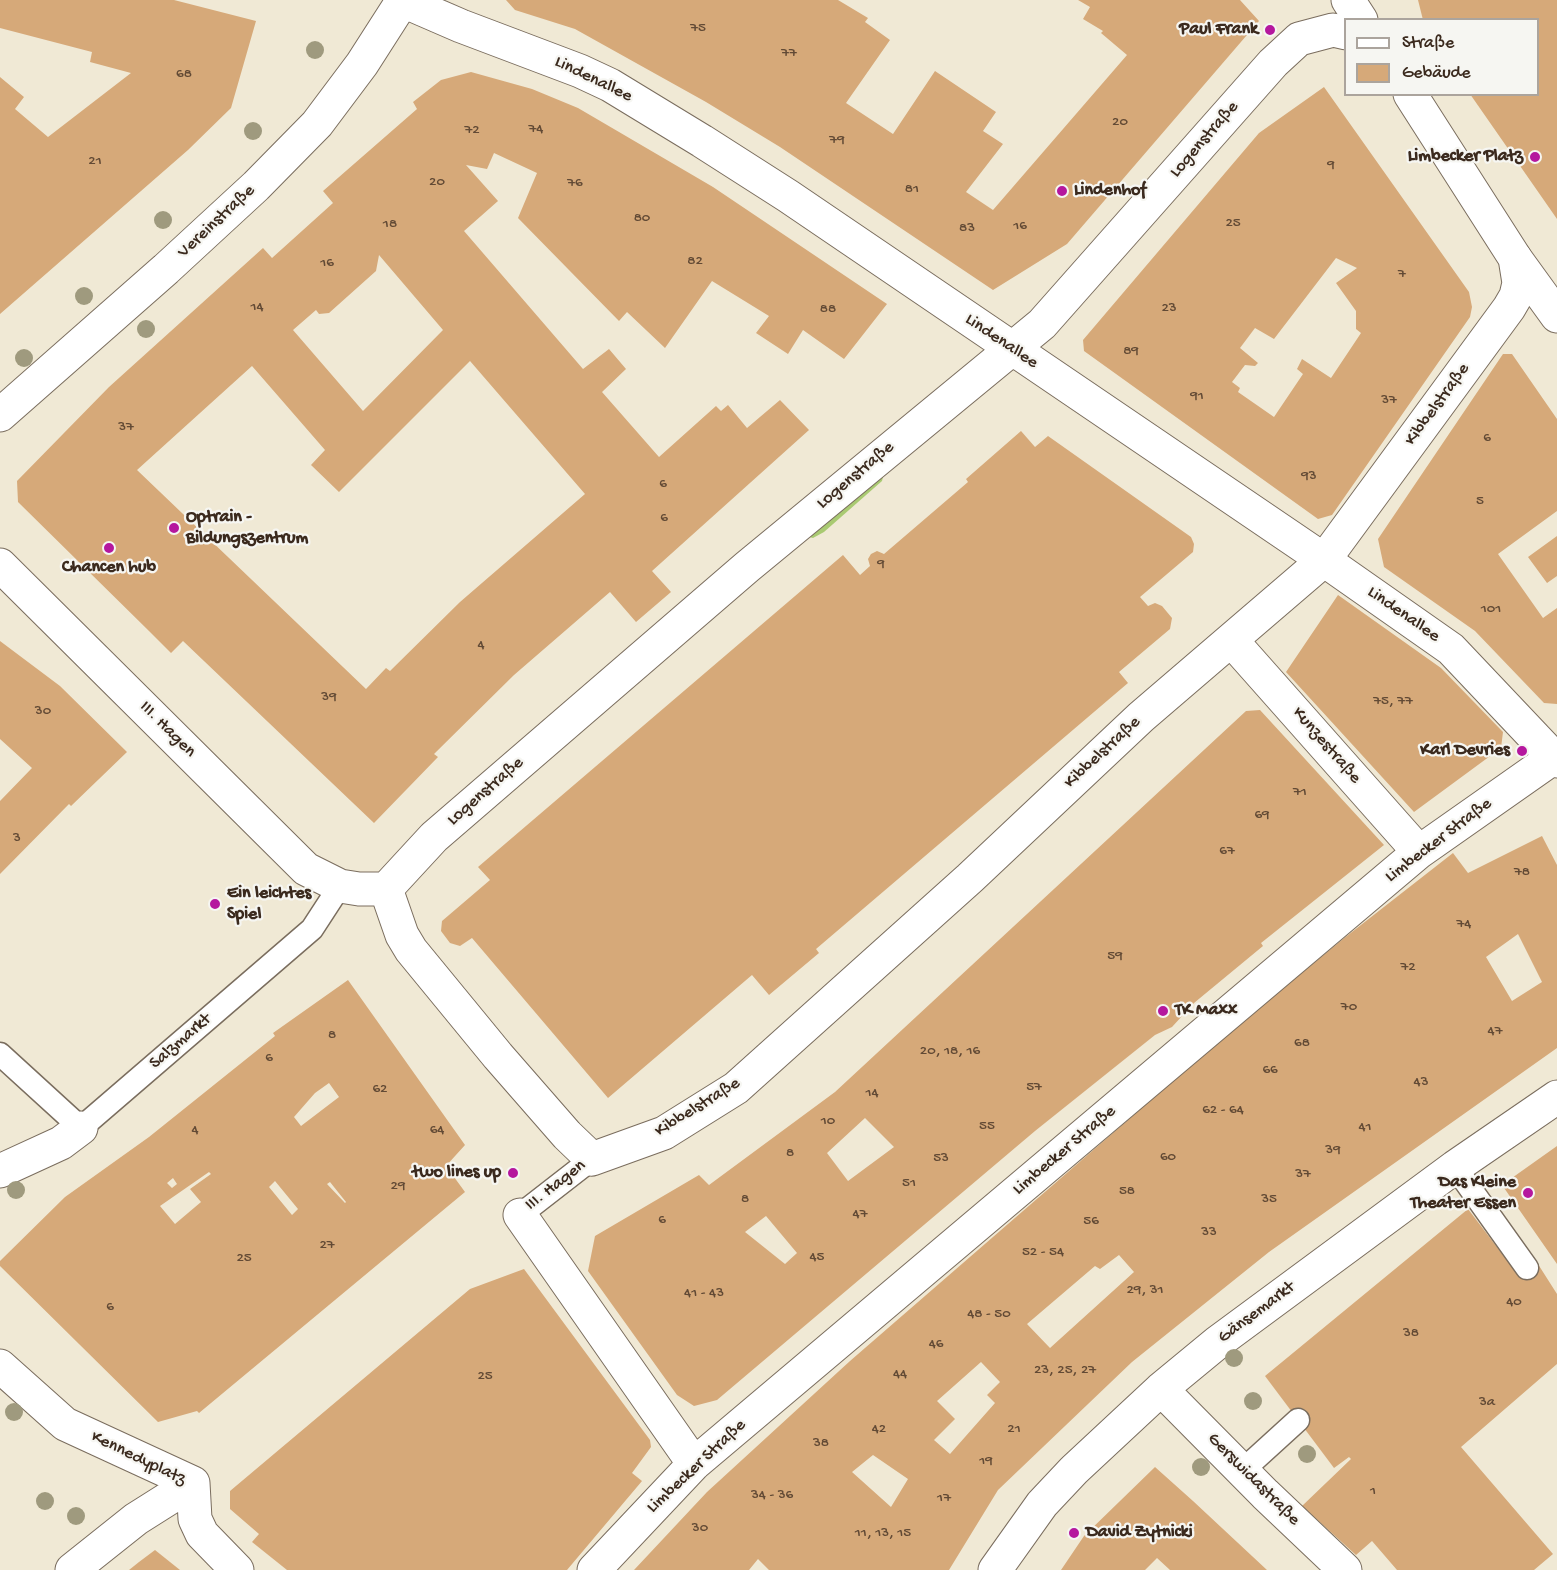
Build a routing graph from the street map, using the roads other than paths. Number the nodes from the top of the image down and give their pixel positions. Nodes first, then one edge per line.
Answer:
1 (403, 0) edge
2 (1348, 0) edge
3 (1359, 18) edge
4 (1344, 33) edge
5 (1411, 96) edge
6 (1515, 258) junction
7 (1557, 316) edge
8 (1010, 348) junction
9 (0, 415) edge
10 (1324, 560) junction
11 (0, 565) edge
12 (1232, 641) junction
13 (1556, 757) edge
14 (1419, 852) junction
15 (340, 886) junction
16 (386, 889) junction
17 (0, 1054) edge
18 (1557, 1097) edge
19 (81, 1128) junction
20 (592, 1159) junction
21 (1455, 1167) junction
22 (0, 1171) edge
23 (520, 1215) joint
24 (1517, 1260) dead end
25 (0, 1366) edge
26 (1161, 1389) junction
27 (1298, 1420) dead end
28 (694, 1464) junction
29 (1242, 1471) junction
30 (193, 1483) junction
31 (72, 1570) edge
32 (237, 1570) edge
33 (594, 1570) edge
34 (995, 1570) edge
35 (1345, 1570) edge

1 - 8 street, Lindenallee
1 - 9 street, Vereinstraße
2 - 3 street
4 - 8 street, Logenstraße
5 - 6 street
6 - 7 street
6 - 10 street, Kibbelstraße
8 - 10 street, Lindenallee
8 - 16 street, Logenstraße
10 - 12 street, Kibbelstraße
10 - 13 street, Lindenallee
11 - 15 street, III. Hagen
12 - 14 street, Kunzestraße
12 - 20 street, Kibbelstraße
13 - 14 street, Limbecker Straße
14 - 28 street, Limbecker Straße
15 - 16 street
15 - 19 lane, Salzmarkt
16 - 20 street, III. Hagen
17 - 19 lane
18 - 21 street, Gänsemarkt
19 - 22 street, Salzmarkt
20 - 23 lane, III. Hagen
21 - 24 lane
21 - 26 street, Gänsemarkt
23 - 28 street, III. Hagen
25 - 30 street, Kennedyplatz
26 - 29 street, Gerswidastraße
26 - 34 street, Gänsemarkt
27 - 29 lane
28 - 33 street, Limbecker Straße
29 - 35 street, Gerswidastraße
30 - 31 street, Kennedyplatz
30 - 32 street

